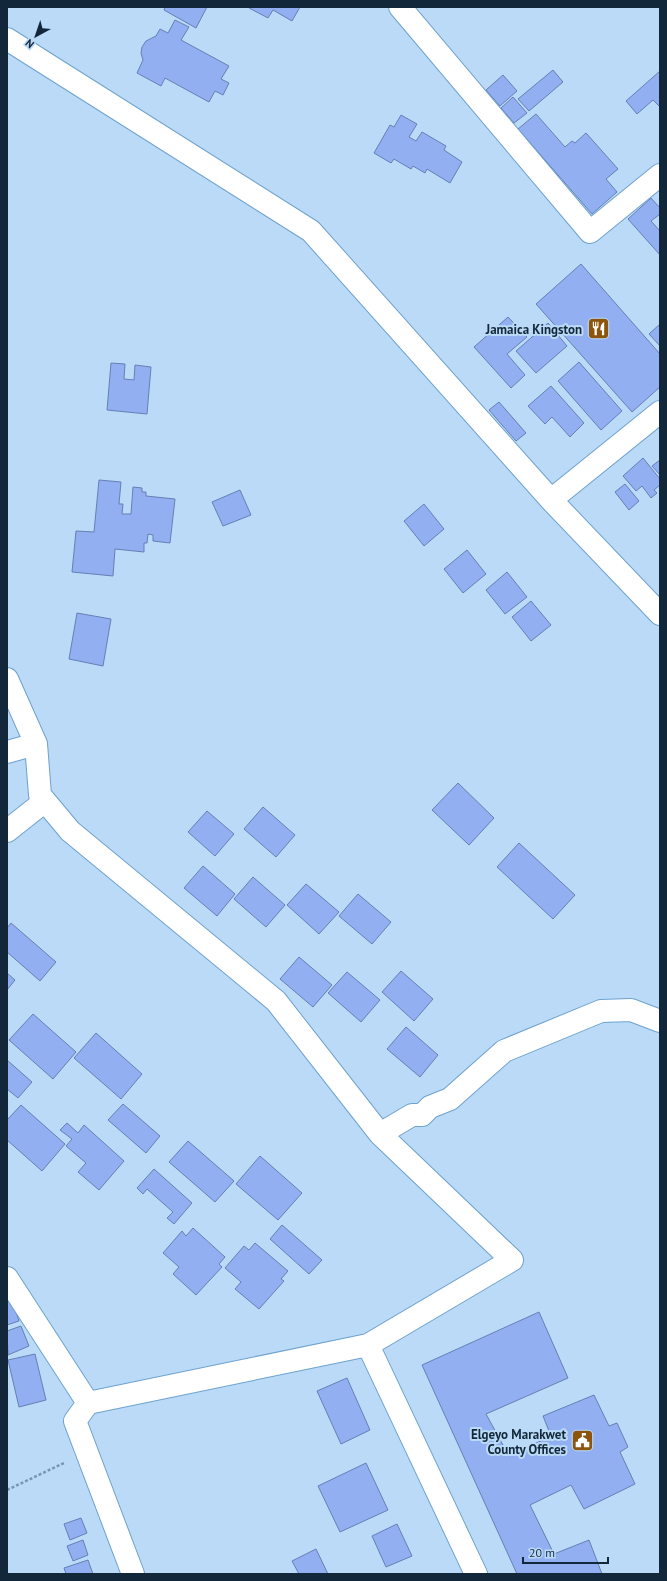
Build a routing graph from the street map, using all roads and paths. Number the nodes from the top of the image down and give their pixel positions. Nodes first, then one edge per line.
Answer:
1 (400, 7) edge
2 (7, 39) edge
3 (660, 175) edge
4 (660, 412) edge
5 (551, 500) junction
6 (660, 614) edge
7 (7, 679) edge
8 (36, 744) junction
9 (7, 752) edge
10 (45, 801) junction
11 (7, 831) edge
12 (660, 1021) edge
13 (380, 1134) junction
14 (7, 1278) edge
15 (368, 1345) junction
16 (88, 1403) junction
17 (87, 1453) junction
18 (7, 1490) edge
19 (133, 1574) edge
20 (476, 1574) edge

1 - 3 street
2 - 5 street
4 - 5 street
5 - 6 street
7 - 8 street
8 - 9 street
8 - 10 street
10 - 11 street
10 - 13 street
12 - 13 street
13 - 15 street
14 - 16 street
15 - 16 street
15 - 20 street
16 - 17 street
17 - 18 path
17 - 19 street

